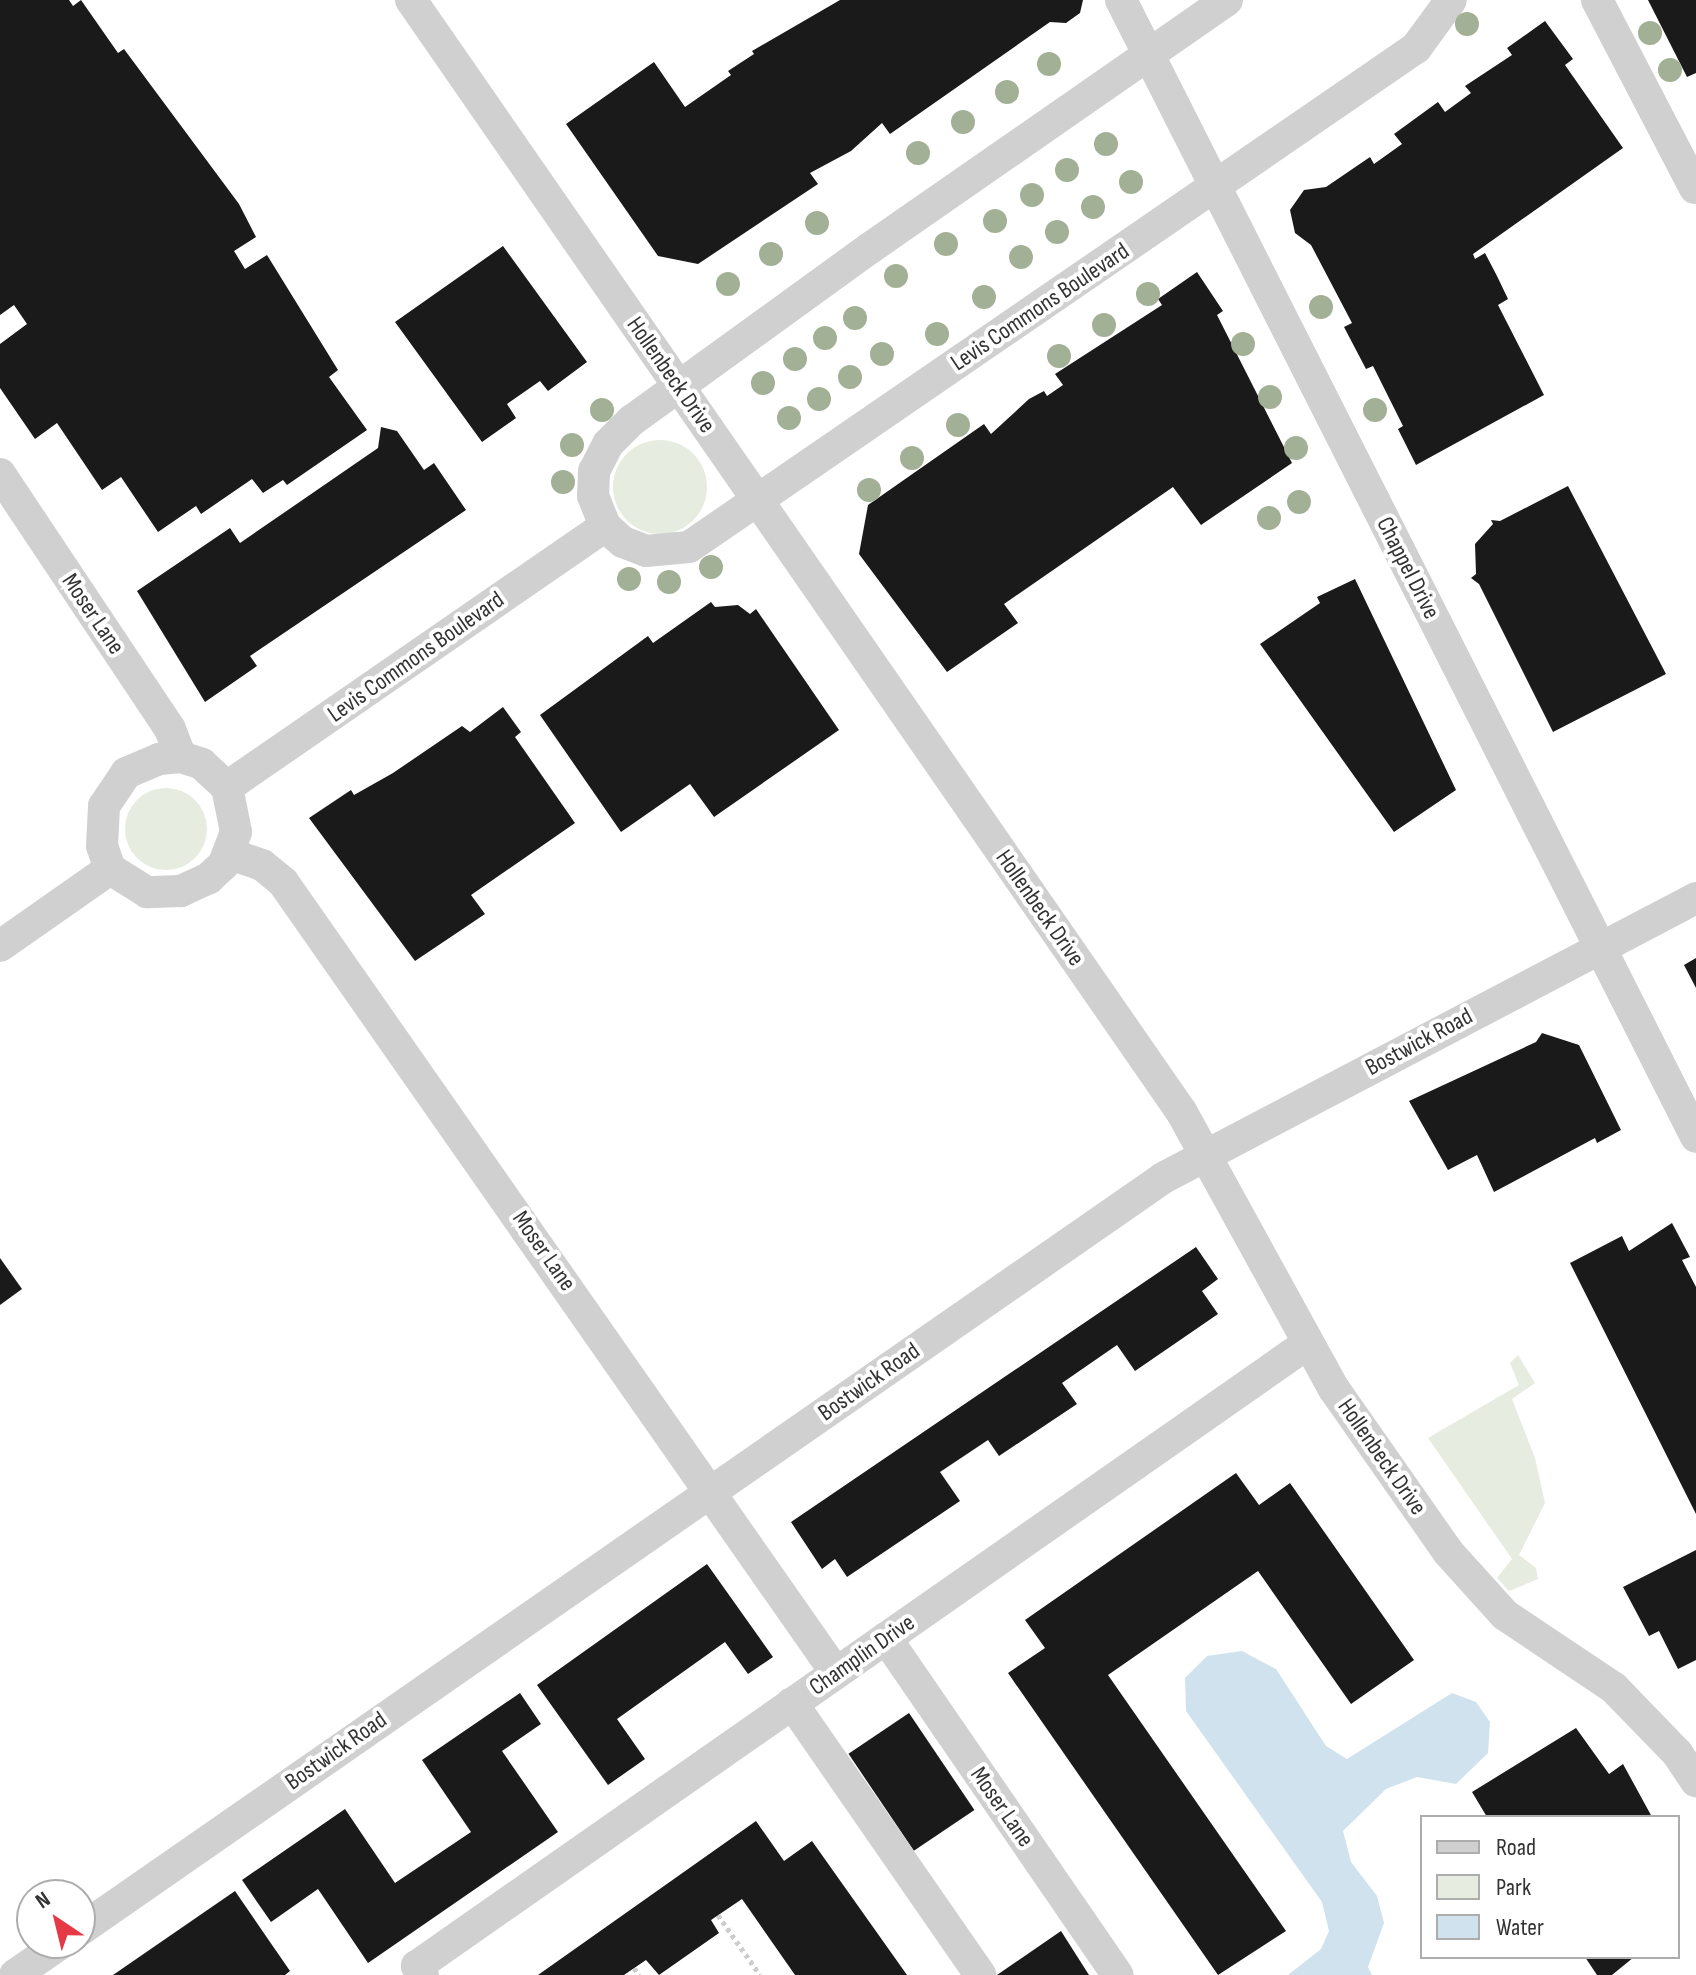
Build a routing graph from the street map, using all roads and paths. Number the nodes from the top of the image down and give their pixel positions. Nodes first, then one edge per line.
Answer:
1 (411, 0) edge
2 (1121, 0) edge
3 (1227, 0) edge
4 (1451, 0) edge
5 (1597, 0) edge
6 (1148, 55) junction
7 (1216, 188) junction
8 (1695, 188) edge
9 (677, 384) junction
10 (0, 474) edge
11 (758, 500) junction
12 (605, 526) junction
13 (181, 757) junction
14 (227, 787) junction
15 (230, 854) junction
16 (110, 869) junction
17 (1696, 898) edge
18 (0, 946) edge
19 (1600, 947) junction
20 (1696, 1137) edge
21 (1205, 1155) junction
22 (1307, 1344) junction
23 (711, 1492) junction
24 (886, 1638) junction
25 (836, 1673) junction
26 (792, 1703) junction
27 (1694, 1772) edge
28 (718, 1915) dead end
29 (96, 1919) edge
30 (38, 1959) edge
31 (634, 1968) dead end
32 (420, 1971) edge
33 (15, 1975) edge
34 (639, 1975) edge
35 (760, 1975) edge
36 (980, 1975) edge
37 (1118, 1975) edge

1 - 9 street, Hollenbeck Drive
2 - 6 street, Chappel Drive
3 - 6 street
4 - 7 street, Levis Commons Boulevard
5 - 8 street
6 - 7 street, Chappel Drive
6 - 9 street
7 - 11 street, Levis Commons Boulevard
7 - 19 street, Chappel Drive
9 - 11 street, Hollenbeck Drive
9 - 12 street
10 - 13 street, Moser Lane
11 - 12 street, Levis Commons Boulevard
11 - 21 street, Hollenbeck Drive
12 - 14 street, Levis Commons Boulevard
13 - 14 street
13 - 16 street
14 - 15 street
15 - 16 street
15 - 23 street, Moser Lane
16 - 18 street
17 - 19 street, Bostwick Road
19 - 20 street, Chappel Drive
19 - 21 street, Bostwick Road
21 - 22 street, Hollenbeck Drive
21 - 23 street, Bostwick Road
22 - 24 street, Champlin Drive
22 - 27 street, Hollenbeck Drive
23 - 25 street, Moser Lane
23 - 29 street, Bostwick Road
24 - 25 street, Champlin Drive
24 - 37 street, Moser Lane
25 - 26 street, Champlin Drive
26 - 32 street, Champlin Drive
26 - 36 street
28 - 35 path
30 - 33 street
31 - 34 path

